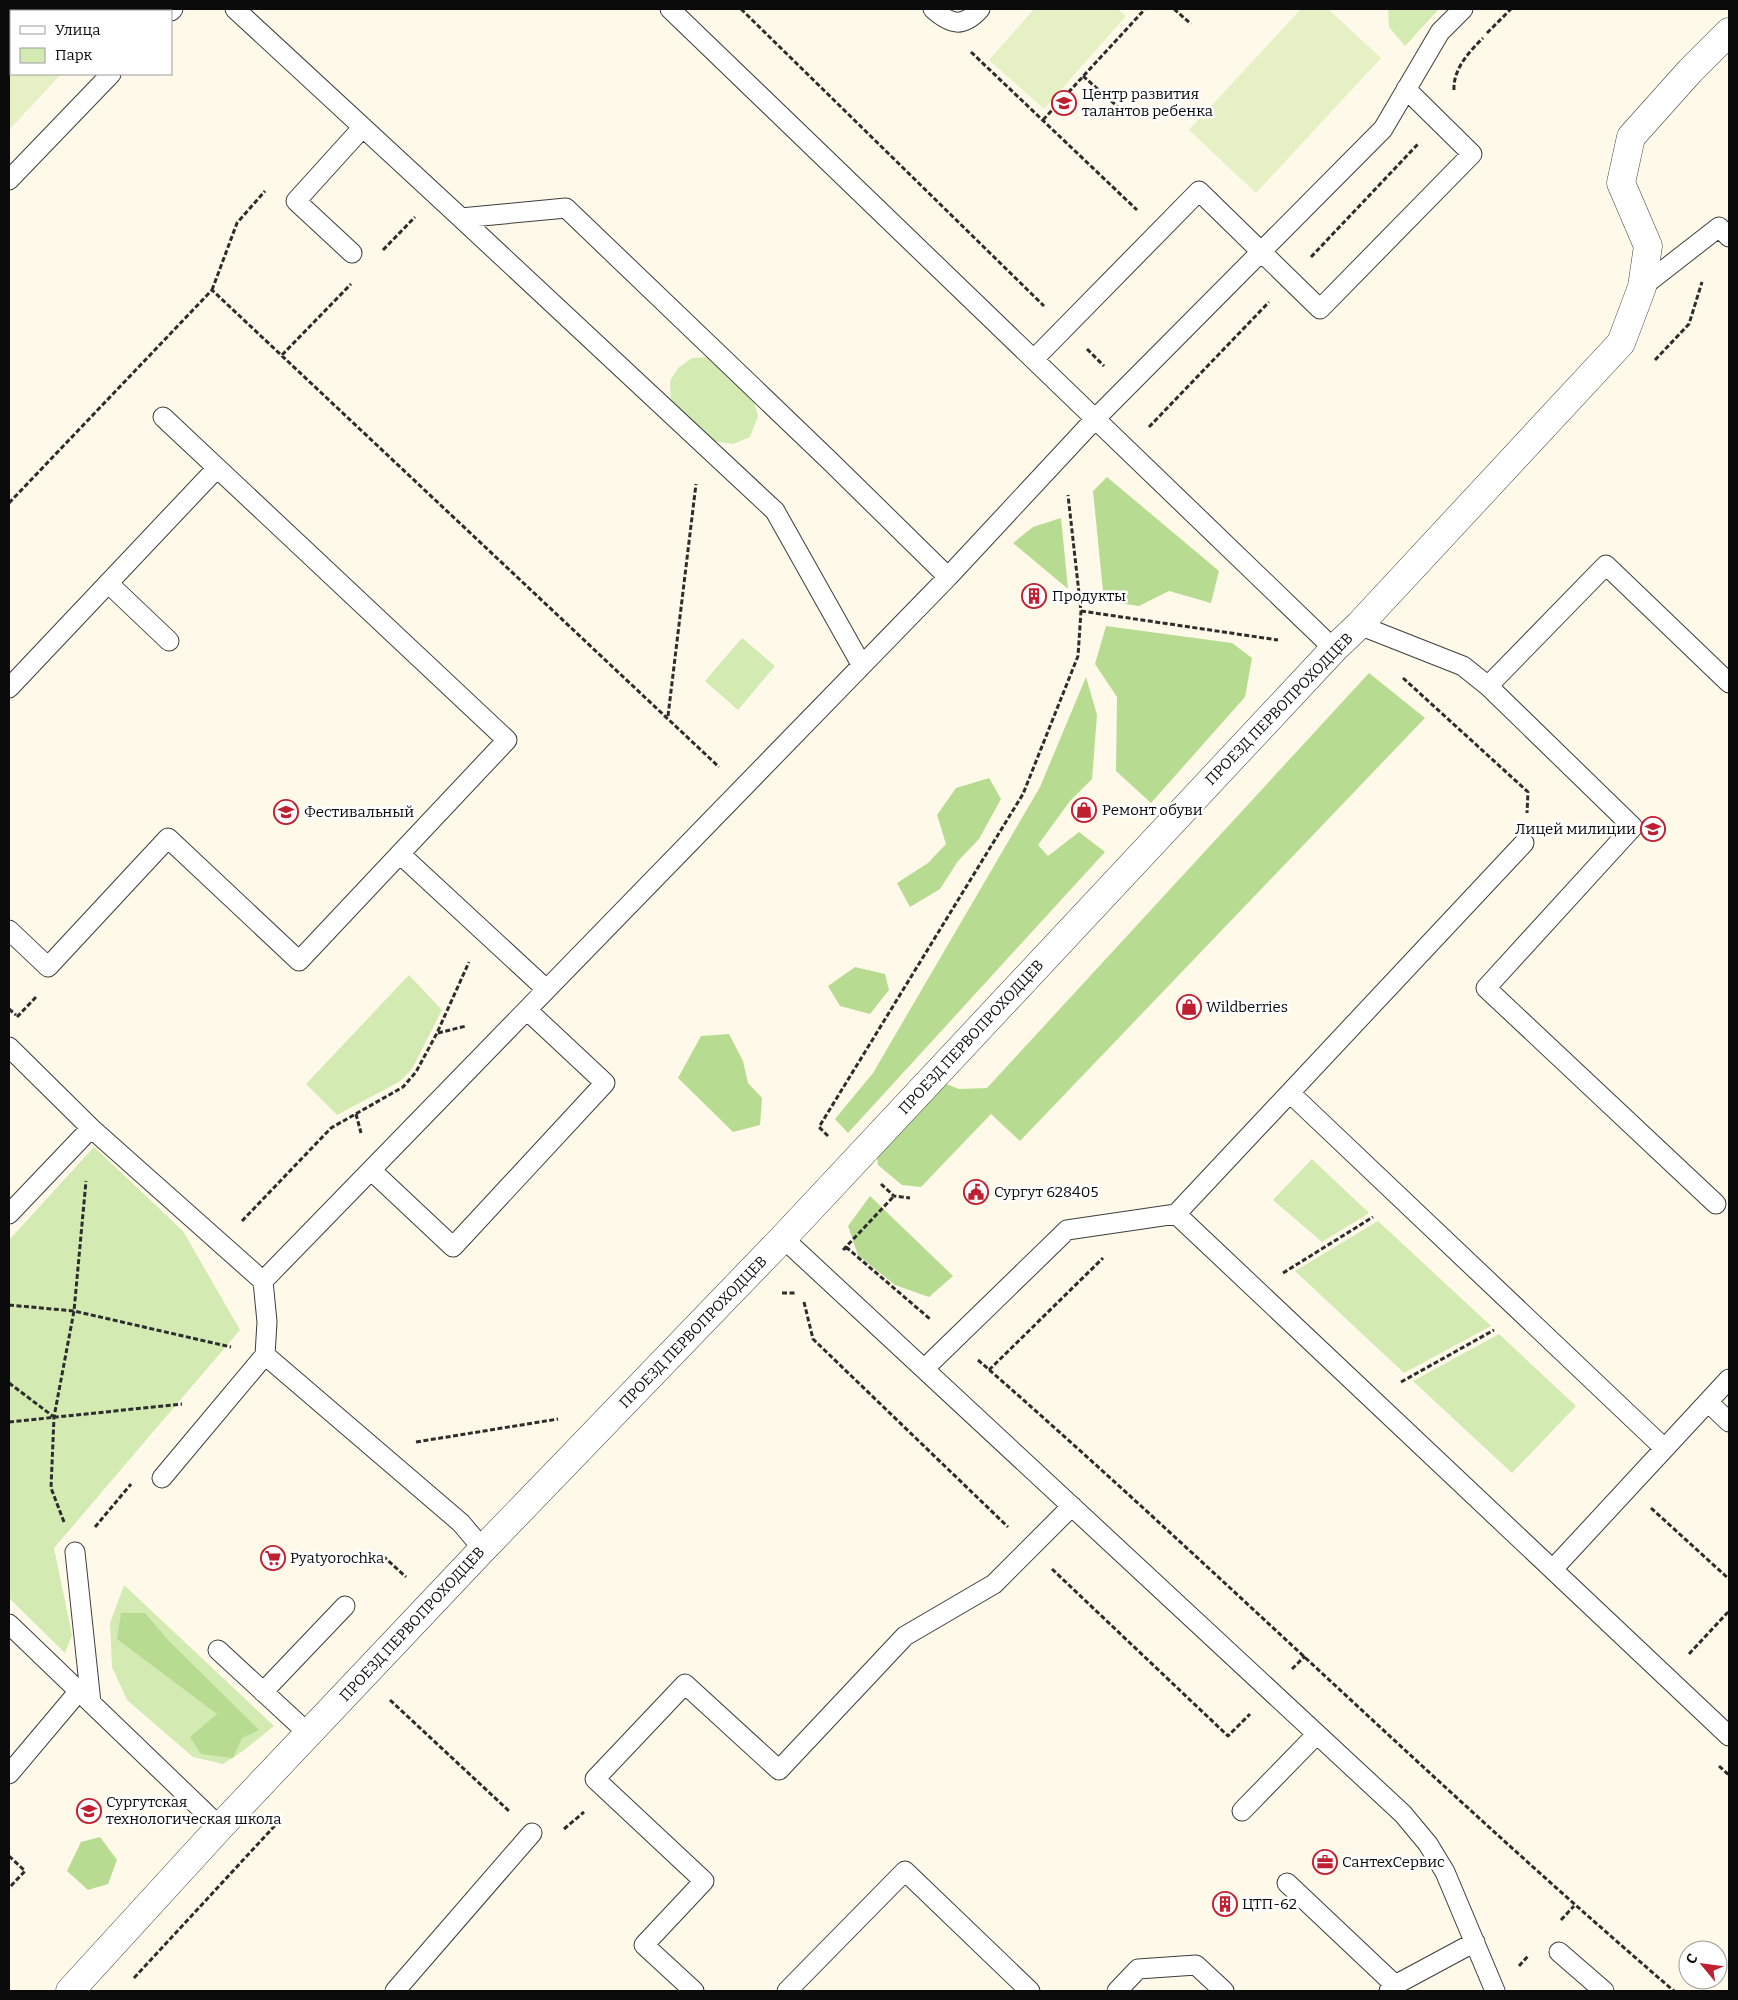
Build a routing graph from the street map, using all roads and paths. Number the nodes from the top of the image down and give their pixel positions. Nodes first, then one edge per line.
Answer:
1 (235, 9) edge
2 (670, 9) edge
3 (933, 9) edge
4 (980, 9) edge
5 (1145, 9) edge
6 (1174, 9) edge
7 (1463, 9) edge
8 (959, 23) junction
9 (1190, 24) dead end
10 (1729, 32) edge
11 (110, 75) edge
12 (1083, 76) junction
13 (1406, 89) junction
14 (1119, 108) dead end
15 (1043, 120) junction
16 (363, 127) junction
17 (9, 180) edge
18 (461, 218) junction
19 (1159, 231) junction
20 (1729, 237) edge
21 (1261, 252) junction
22 (352, 253) dead end
23 (1642, 287) junction
24 (1034, 358) junction
25 (163, 417) dead end
26 (1096, 418) junction
27 (1063, 454) junction
28 (217, 468) junction
29 (696, 484) dead end
30 (9, 503) edge
31 (948, 576) junction
32 (108, 583) junction
33 (1359, 626) junction
34 (169, 641) dead end
35 (1334, 649) junction
36 (861, 664) junction
37 (1729, 683) edge
38 (1488, 686) junction
39 (9, 688) edge
40 (668, 717) junction
41 (741, 788) junction
42 (1524, 843) dead end
43 (400, 854) junction
44 (9, 930) edge
45 (482, 930) junction
46 (546, 989) junction
47 (9, 1009) edge
48 (527, 1010) junction
49 (24, 1024) dead end
50 (9, 1047) edge
51 (1290, 1093) junction
52 (91, 1128) junction
53 (856, 1160) junction
54 (371, 1170) junction
55 (894, 1196) junction
56 (910, 1198) dead end
57 (1402, 1199) junction
58 (1716, 1204) dead end
59 (9, 1214) edge
60 (1176, 1214) junction
61 (238, 1225) dead end
62 (783, 1238) junction
63 (846, 1247) junction
64 (1110, 1251) dead end
65 (821, 1273) junction
66 (263, 1281) junction
67 (1256, 1290) junction
68 (774, 1293) dead end
69 (9, 1305) edge
70 (74, 1311) junction
71 (1522, 1313) junction
72 (954, 1339) junction
73 (265, 1355) junction
74 (924, 1369) junction
75 (990, 1370) junction
76 (1729, 1378) edge
77 (9, 1383) edge
78 (1372, 1399) junction
79 (1708, 1402) junction
80 (190, 1403) dead end
81 (54, 1417) junction
82 (559, 1419) dead end
83 (9, 1422) edge
84 (1729, 1422) edge
85 (412, 1442) dead end
86 (1664, 1448) junction
87 (162, 1478) dead end
88 (1628, 1487) junction
89 (1072, 1506) junction
90 (483, 1549) junction
91 (75, 1552) joint
92 (383, 1556) dead end
93 (1553, 1569) junction
94 (1729, 1579) edge
95 (410, 1581) dead end
96 (345, 1606) dead end
97 (9, 1624) edge
98 (218, 1650) dead end
99 (263, 1692) junction
100 (85, 1697) junction
101 (390, 1700) dead end
102 (309, 1734) junction
103 (1316, 1734) junction
104 (1729, 1736) edge
105 (1716, 1763) dead end
106 (9, 1774) edge
107 (1729, 1776) edge
108 (608, 1792) junction
109 (1242, 1811) dead end
110 (220, 1827) junction
111 (532, 1833) junction
112 (9, 1856) edge
113 (1287, 1883) dead end
114 (9, 1888) edge
115 (1475, 1942) junction
116 (1559, 1952) dead end
117 (1392, 1988) edge
118 (70, 1991) edge
119 (395, 1991) edge
120 (694, 1991) edge
121 (787, 1991) edge
122 (1030, 1991) edge
123 (1116, 1991) edge
124 (1224, 1991) edge
125 (1495, 1991) edge
126 (1604, 1991) edge
127 (1674, 1991) edge

1 - 16 lane
2 - 24 lane
3 - 8 lane
4 - 8 lane
5 - 12 path
6 - 9 path
7 - 13 lane
8 - 15 path
10 - 23 street, ПРОЕЗД ПЕРВОПРОХОДЦЕВ
11 - 17 lane
12 - 14 path
12 - 15 path
13 - 21 lane
13 - 21 lane
15 - 19 path
16 - 18 lane
16 - 22 lane
18 - 31 lane
18 - 36 lane
19 - 21 lane
19 - 24 lane
20 - 23 lane
21 - 26 lane
23 - 33 street, ПРОЕЗД ПЕРВОПРОХОДЦЕВ
24 - 26 lane
25 - 28 lane
26 - 27 lane
26 - 35 lane
27 - 31 lane
27 - 53 path
28 - 32 lane
28 - 43 lane
29 - 40 path
30 - 40 path
31 - 36 lane
32 - 34 lane
32 - 39 lane
33 - 35 street, ПРОЕЗД ПЕРВОПРОХОДЦЕВ
33 - 38 lane
35 - 53 street, ПРОЕЗД ПЕРВОПРОХОДЦЕВ
36 - 41 lane
37 - 38 lane
38 - 58 lane
40 - 41 path
41 - 46 lane
42 - 51 lane
43 - 44 lane
43 - 45 lane
45 - 46 lane
45 - 61 path
46 - 48 lane
47 - 49 path
48 - 54 lane
48 - 54 lane
50 - 52 lane
51 - 57 lane
51 - 60 lane
52 - 59 lane
52 - 66 lane
52 - 70 path
53 - 55 path
53 - 62 street, ПРОЕЗД ПЕРВОПРОХОДЦЕВ
54 - 66 lane
55 - 56 path
55 - 63 path
57 - 67 path
57 - 71 lane
60 - 67 lane
60 - 72 lane
62 - 65 lane
62 - 90 street, ПРОЕЗД ПЕРВОПРОХОДЦЕВ
63 - 65 path
63 - 72 path
64 - 75 path
65 - 68 path
65 - 74 lane
66 - 73 lane
67 - 78 lane
69 - 70 path
70 - 73 path
70 - 81 path
71 - 78 path
71 - 86 lane
72 - 74 lane
72 - 75 path
73 - 87 lane
73 - 90 lane
74 - 89 lane
75 - 127 path
76 - 79 lane
77 - 81 path
78 - 93 lane
79 - 84 lane
79 - 86 lane
80 - 81 path
81 - 83 path
81 - 91 path
82 - 85 path
86 - 88 lane
88 - 93 lane
88 - 94 path
89 - 103 lane
89 - 108 lane
90 - 102 street, ПРОЕЗД ПЕРВОПРОХОДЦЕВ
91 - 100 lane
92 - 95 path
93 - 104 lane
96 - 99 lane
97 - 100 lane
98 - 99 lane
99 - 102 lane
100 - 106 lane
100 - 110 lane
101 - 111 path
102 - 110 street, ПРОЕЗД ПЕРВОПРОХОДЦЕВ
103 - 109 lane
103 - 115 lane
105 - 107 path
108 - 111 path
108 - 120 lane
110 - 118 street, ПРОЕЗД ПЕРВОПРОХОДЦЕВ
111 - 119 lane
112 - 114 path
113 - 117 lane
115 - 117 lane
115 - 125 lane
116 - 126 lane
121 - 122 lane
123 - 124 lane

